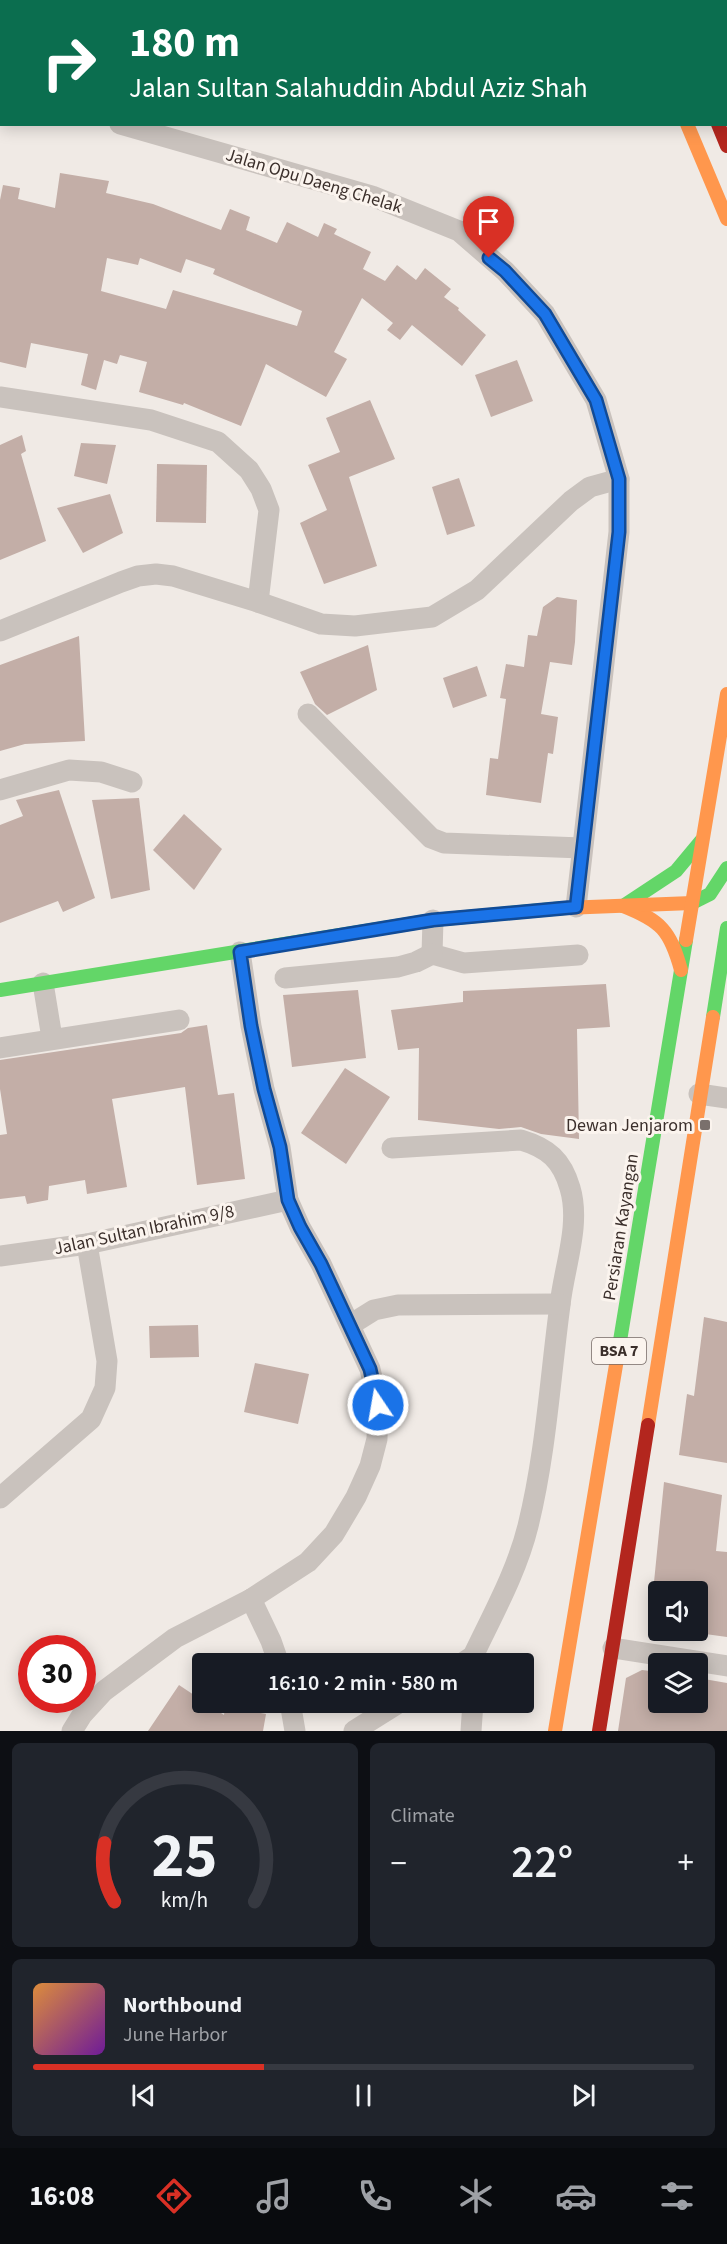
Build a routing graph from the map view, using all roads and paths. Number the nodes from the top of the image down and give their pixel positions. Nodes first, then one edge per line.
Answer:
1 (127, 126) edge
2 (688, 126) edge
3 (719, 126) edge
4 (727, 146) edge
5 (727, 219) edge
6 (0, 398) edge
7 (619, 479) junction
8 (258, 602) junction
9 (0, 631) edge
10 (727, 694) edge
11 (308, 714) dead end
12 (132, 782) dead end
13 (0, 790) edge
14 (702, 839) junction
15 (582, 848) junction
16 (727, 867) edge
17 (692, 903) junction
18 (623, 906) junction
19 (576, 907) junction
20 (433, 920) junction
21 (727, 928) edge
22 (240, 952) junction
23 (432, 954) junction
24 (578, 955) dead end
25 (681, 972) junction
26 (285, 978) dead end
27 (43, 983) junction
28 (0, 990) edge
29 (179, 1020) dead end
30 (52, 1038) junction
31 (0, 1048) edge
32 (699, 1094) junction
33 (727, 1098) edge
34 (392, 1148) dead end
35 (288, 1200) junction
36 (87, 1244) junction
37 (0, 1256) edge
38 (560, 1304) junction
39 (350, 1325) junction
40 (0, 1498) edge
41 (251, 1599) junction
42 (613, 1648) junction
43 (276, 1653) edge
44 (473, 1653) edge
45 (727, 1666) edge
46 (292, 1713) edge
47 (383, 1713) edge
48 (472, 1713) edge
49 (72, 1731) edge
50 (295, 1731) edge
51 (354, 1731) edge
52 (471, 1731) edge
53 (555, 1731) edge
54 (599, 1731) edge

1 - 7 street, Jalan Opu Daeng Chelak
2 - 5 main road
3 - 4 main road
6 - 8 street
7 - 8 street
7 - 15 street, Jalan Opu Daeng Chelak
8 - 9 street
10 - 14 main road, Persiaran Kayangan / BSA 7
11 - 15 street
12 - 13 street
14 - 17 main road, Persiaran Kayangan / BSA 7
14 - 18 main road
15 - 19 street, Jalan Opu Daeng Chelak
16 - 17 main road
17 - 18 main road
17 - 25 main road, Persiaran Kayangan / BSA 7
18 - 19 main road
18 - 25 main road
19 - 20 main road
20 - 22 main road
20 - 23 street
21 - 32 main road, BSA 7
22 - 27 main road
22 - 35 street
23 - 24 street
23 - 26 street
25 - 53 main road, Persiaran Kayangan / BSA 7
27 - 28 main road
27 - 30 street
29 - 30 street
30 - 31 street
32 - 33 street
32 - 42 main road, BSA 7
34 - 38 street
35 - 36 street, Jalan Sultan Ibrahim 9/8
35 - 39 street
36 - 37 street, Jalan Sultan Ibrahim 9/8
36 - 40 street
38 - 39 street
38 - 44 street
39 - 41 street
41 - 43 street
41 - 49 street
42 - 45 street
42 - 54 main road, BSA 7
46 - 50 street
47 - 51 street
48 - 52 street

